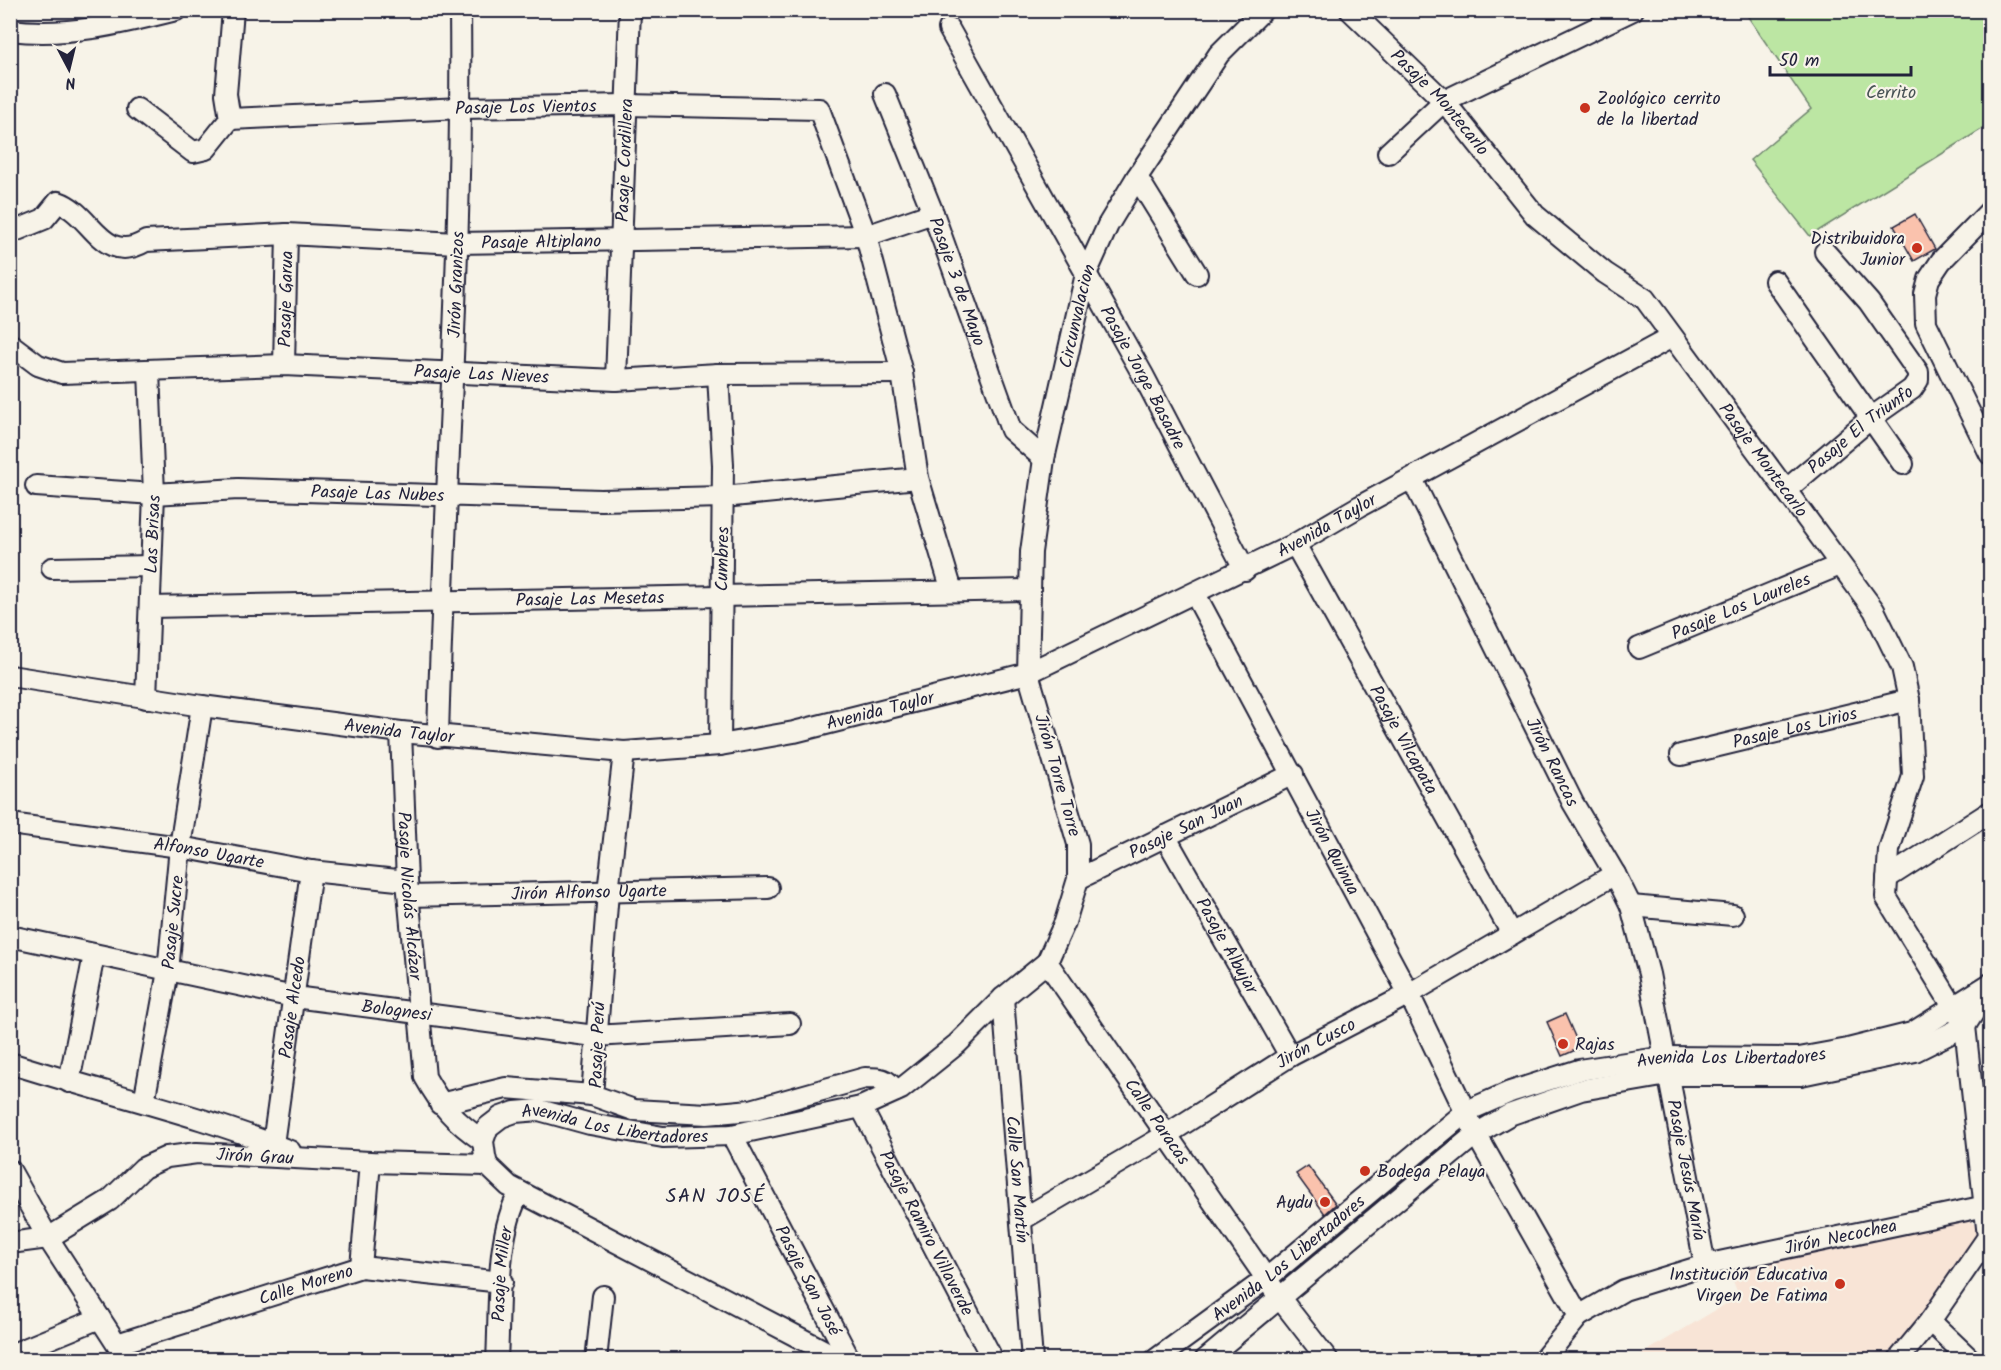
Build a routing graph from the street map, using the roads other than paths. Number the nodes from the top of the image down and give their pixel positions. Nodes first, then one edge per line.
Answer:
1 (176, 10) edge
2 (233, 10) edge
3 (460, 10) edge
4 (630, 10) edge
5 (1263, 10) edge
6 (1350, 10) edge
7 (1633, 10) edge
8 (949, 29) dead end
9 (10, 30) edge
10 (885, 94) dead end
11 (1444, 100) junction
12 (626, 105) junction
13 (461, 108) junction
14 (137, 109) dead end
15 (230, 118) junction
16 (1388, 153) dead end
17 (1137, 177) junction
18 (1990, 211) edge
19 (933, 213) junction
20 (10, 233) edge
21 (286, 234) junction
22 (866, 236) junction
23 (621, 239) junction
24 (457, 243) junction
25 (1825, 252) dead end
26 (1086, 274) junction
27 (1197, 274) dead end
28 (1775, 281) dead end
29 (1672, 336) junction
30 (10, 344) edge
31 (284, 365) junction
32 (149, 371) junction
33 (454, 373) junction
34 (718, 374) junction
35 (902, 374) junction
36 (616, 380) junction
37 (1871, 418) junction
38 (1990, 454) edge
39 (1044, 459) junction
40 (1903, 464) dead end
41 (918, 478) junction
42 (1412, 479) junction
43 (36, 486) dead end
44 (1786, 490) junction
45 (154, 494) junction
46 (447, 494) junction
47 (723, 497) junction
48 (1295, 544) junction
49 (1840, 565) junction
50 (152, 566) junction
51 (52, 568) dead end
52 (1245, 570) junction
53 (1030, 590) junction
54 (952, 591) junction
55 (1195, 594) junction
56 (722, 596) junction
57 (441, 601) junction
58 (150, 607) junction
59 (1640, 648) dead end
60 (1028, 673) junction
61 (10, 676) edge
62 (146, 698) junction
63 (1909, 700) junction
64 (202, 706) junction
65 (401, 732) junction
66 (438, 737) junction
67 (720, 745) junction
68 (624, 752) junction
69 (1681, 754) dead end
70 (1293, 774) junction
71 (1990, 812) edge
72 (10, 824) edge
73 (1165, 836) junction
74 (180, 847) junction
75 (311, 871) junction
76 (1615, 874) junction
77 (1887, 878) junction
78 (1078, 879) junction
79 (768, 888) dead end
80 (408, 889) junction
81 (608, 892) junction
82 (1631, 906) junction
83 (1733, 915) dead end
84 (1512, 934) junction
85 (10, 936) edge
86 (94, 955) junction
87 (1047, 962) junction
88 (168, 971) junction
89 (1990, 984) edge
90 (1409, 994) junction
91 (294, 997) junction
92 (1003, 998) junction
93 (1954, 1008) junction
94 (418, 1014) junction
95 (790, 1024) dead end
96 (1965, 1026) junction
97 (595, 1036) junction
98 (1290, 1056) junction
99 (10, 1063) edge
100 (1666, 1066) junction
101 (69, 1082) junction
102 (896, 1091) junction
103 (592, 1095) junction
104 (1982, 1095) edge
105 (144, 1102) junction
106 (440, 1104) junction
107 (861, 1107) junction
108 (1467, 1111) junction
109 (1476, 1134) junction
110 (732, 1135) junction
111 (1166, 1135) junction
112 (483, 1140) junction
113 (273, 1144) junction
114 (306, 1158) junction
115 (370, 1162) junction
116 (487, 1165) junction
117 (10, 1170) edge
118 (520, 1192) junction
119 (1986, 1206) junction
120 (1021, 1220) junction
121 (48, 1238) junction
122 (10, 1243) edge
123 (1705, 1266) junction
124 (361, 1267) junction
125 (1266, 1280) junction
126 (502, 1282) junction
127 (603, 1296) dead end
128 (1279, 1298) junction
129 (1579, 1316) junction
130 (100, 1318) junction
131 (1930, 1322) junction
132 (122, 1352) edge
133 (10, 1355) edge
134 (1162, 1358) edge
135 (497, 1359) edge
136 (596, 1359) edge
137 (842, 1359) edge
138 (850, 1359) edge
139 (993, 1359) edge
140 (1032, 1359) edge
141 (1205, 1359) edge
142 (1328, 1359) edge
143 (1543, 1359) edge
144 (1898, 1359) edge
145 (1971, 1359) edge

1 - 9 street
2 - 15 street
3 - 13 street, Jirón Granizos
4 - 12 street, Pasaje Cordillera
5 - 17 street, Circunvalacion
6 - 11 street, Pasaje Montecarlo
7 - 11 street
8 - 26 street, Pasaje Jorge Basadre
10 - 19 street, Pasaje 3 de Mayo
11 - 16 street
11 - 29 street, Pasaje Montecarlo
12 - 13 street, Pasaje Los Vientos
12 - 22 street, Pasaje Los Vientos
12 - 23 street, Pasaje Cordillera
13 - 15 street, Pasaje Los Vientos
13 - 24 street, Jirón Granizos
14 - 15 street
17 - 26 street, Circunvalacion
17 - 27 street
18 - 38 street
19 - 22 street, Pasaje Altiplano
19 - 39 street, Pasaje 3 de Mayo
20 - 21 street, Pasaje Altiplano
21 - 24 street, Pasaje Altiplano
21 - 31 street, Pasaje Garua
22 - 23 street, Pasaje Altiplano
22 - 35 street
23 - 24 street, Pasaje Altiplano
23 - 36 street, Pasaje Cordillera
24 - 33 street, Jirón Granizos
25 - 37 street, Pasaje El Triunfo
26 - 39 street, Circunvalacion
26 - 52 street, Pasaje Jorge Basadre
28 - 37 street
29 - 42 street, Avenida Taylor
29 - 44 street, Pasaje Montecarlo
30 - 32 street, Pasaje Las Nieves
31 - 32 street, Pasaje Las Nieves
31 - 33 street, Pasaje Las Nieves
32 - 45 street, Las Brisas
33 - 36 street, Pasaje Las Nieves
33 - 46 street, Jirón Granizos
34 - 35 street, Pasaje Las Nieves
34 - 36 street, Pasaje Las Nieves
34 - 47 street, Cumbres
35 - 41 street
37 - 40 street
37 - 44 street, Pasaje El Triunfo
39 - 53 street, Circunvalacion
41 - 47 street, Pasaje Las Nubes
41 - 54 street
42 - 48 street, Avenida Taylor
42 - 76 street, Jirón Rancas
43 - 45 street, Pasaje Las Nubes
44 - 49 street, Pasaje Montecarlo
45 - 46 street, Pasaje Las Nubes
45 - 50 street, Las Brisas
46 - 47 street, Pasaje Las Nubes
46 - 57 street, Jirón Granizos
47 - 56 street, Cumbres
48 - 52 street, Avenida Taylor
48 - 84 street, Pasaje Vilcapata
49 - 59 street, Pasaje Los Laureles
49 - 63 street, Pasaje Montecarlo
50 - 51 street
50 - 58 street, Las Brisas
52 - 55 street, Avenida Taylor
53 - 54 street, Pasaje Las Mesetas
53 - 60 street, Circunvalacion
54 - 56 street, Pasaje Las Mesetas
55 - 60 street, Avenida Taylor
55 - 70 street, Jirón Quinua
56 - 57 street, Pasaje Las Mesetas
56 - 67 street, Cumbres
57 - 58 street, Pasaje Las Mesetas
57 - 66 street, Jirón Granizos
58 - 62 street, Las Brisas
60 - 67 street, Avenida Taylor
60 - 78 street, Jirón Torre Torre
61 - 62 street, Avenida Taylor
62 - 64 street, Avenida Taylor
63 - 69 street, Pasaje Los Lirios
63 - 77 street, Pasaje Montecarlo
64 - 65 street, Avenida Taylor
64 - 74 street, Pasaje Sucre
65 - 66 street, Avenida Taylor
65 - 80 street, Pasaje Nicolás Alcázar
66 - 68 street, Avenida Taylor
67 - 68 street, Avenida Taylor
68 - 81 street, Pasaje Perú
70 - 73 street, Pasaje San Juan
70 - 90 street, Jirón Quinua
71 - 77 street
72 - 74 street, Alfonso Ugarte
73 - 78 street, Pasaje San Juan
73 - 98 street, Pasaje Albujar
74 - 75 street, Alfonso Ugarte
74 - 88 street, Pasaje Sucre
75 - 80 street, Alfonso Ugarte
75 - 91 street, Pasaje Alcedo
76 - 82 street, Jirón Rancas
76 - 84 street, Jirón Cusco
77 - 93 street, Pasaje Montecarlo
78 - 87 street, Avenida Los Libertadores
79 - 81 street, Jirón Alfonso Ugarte
80 - 81 street, Jirón Alfonso Ugarte
80 - 94 street, Pasaje Nicolás Alcázar
81 - 97 street, Pasaje Perú
82 - 83 street
82 - 100 street, Jirón Rancas
84 - 90 street, Jirón Cusco
85 - 86 street, Bolognesi
86 - 88 street, Bolognesi
86 - 101 street
87 - 92 street, Avenida Los Libertadores
87 - 111 street, Calle Paracas
88 - 91 street, Bolognesi
88 - 105 street, Pasaje Sucre
89 - 93 street, Avenida Los Libertadores
89 - 96 street, Avenida Los Libertadores
90 - 98 street, Jirón Cusco
90 - 108 street, Jirón Quinua
91 - 94 street, Bolognesi
91 - 113 street, Pasaje Alcedo
92 - 102 street, Avenida Los Libertadores
92 - 120 street, Calle San Martín
93 - 96 street, Pasaje Montecarlo
93 - 100 street, Avenida Los Libertadores
94 - 97 street, Bolognesi
94 - 106 street, Pasaje Nicolás Alcázar
95 - 97 street, Bolognesi
96 - 100 street, Avenida Los Libertadores
96 - 104 street
97 - 103 street, Pasaje Perú
98 - 111 street, Jirón Cusco
99 - 101 street
100 - 108 street, Avenida Los Libertadores
100 - 109 street, Avenida Los Libertadores
100 - 123 street, Pasaje Jesús María
101 - 105 street
102 - 103 street, Pasaje Perú
102 - 107 street, Avenida Los Libertadores
103 - 106 street
104 - 119 street
105 - 113 street
106 - 112 street, Pasaje Nicolás Alcázar
107 - 110 street, Avenida Los Libertadores
107 - 139 street, Pasaje Ramiro Villaverde
108 - 109 street, Jirón Quinua
108 - 125 street, Avenida Los Libertadores
109 - 128 street, Avenida Los Libertadores
109 - 129 street
110 - 112 street, Avenida Los Libertadores
110 - 138 street, Pasaje San José
111 - 120 street, Jirón Cusco
111 - 125 street, Calle Paracas
112 - 116 street
113 - 114 street
114 - 115 street, Jirón Grau
114 - 121 street, Jirón Grau
115 - 116 street, Jirón Grau
115 - 124 street
116 - 118 street
117 - 121 street
118 - 126 street, Pasaje Miller
118 - 137 street
119 - 123 street, Jirón Necochea
119 - 131 street
120 - 140 street, Calle San Martín
121 - 122 street
121 - 130 street
123 - 129 street, Jirón Necochea
124 - 126 street, Calle Moreno
124 - 132 street, Calle Moreno
125 - 128 street, Calle Paracas
125 - 134 street, Avenida Los Libertadores
126 - 135 street, Pasaje Miller
127 - 136 street
128 - 141 street, Avenida Los Libertadores
128 - 142 street, Calle Paracas
129 - 143 street, Jirón Necochea
130 - 132 street
130 - 133 street
131 - 144 street
131 - 145 street

